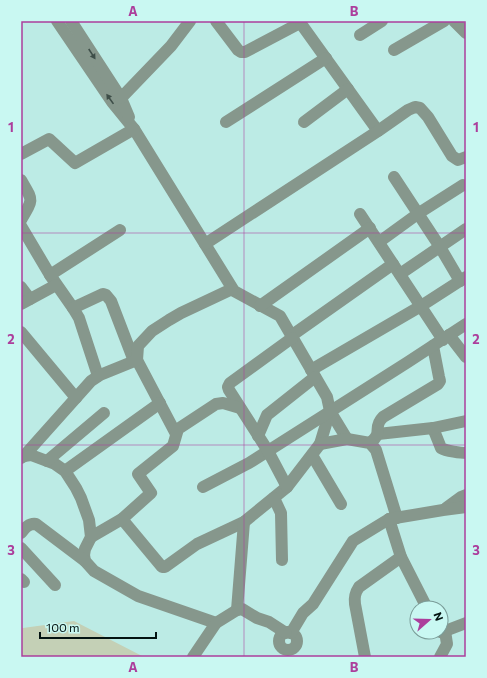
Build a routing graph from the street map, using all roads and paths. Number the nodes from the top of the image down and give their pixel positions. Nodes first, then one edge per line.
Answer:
1 (57, 21) edge
2 (71, 21) edge
3 (190, 21) edge
4 (216, 21) edge
5 (382, 21) edge
6 (444, 21) edge
7 (300, 22) edge
8 (360, 35) dead end
9 (394, 50) dead end
10 (326, 58) junction
11 (348, 89) junction
12 (121, 98) junction
13 (226, 122) dead end
14 (304, 122) dead end
15 (134, 129) junction
16 (378, 131) junction
17 (21, 154) edge
18 (466, 157) edge
19 (394, 177) dead end
20 (21, 180) edge
21 (463, 185) dead end
22 (419, 213) junction
23 (360, 214) dead end
24 (21, 220) edge
25 (21, 226) edge
26 (370, 228) junction
27 (466, 229) edge
28 (120, 230) dead end
29 (379, 242) junction
30 (205, 244) junction
31 (440, 247) junction
32 (396, 269) junction
33 (463, 279) edge
34 (53, 280) junction
35 (21, 287) edge
36 (232, 289) junction
37 (26, 302) edge
38 (260, 306) junction
39 (421, 306) junction
40 (73, 308) junction
41 (466, 324) edge
42 (21, 332) edge
43 (292, 337) junction
44 (442, 340) junction
45 (466, 357) edge
46 (135, 361) junction
47 (313, 374) junction
48 (98, 376) junction
49 (76, 398) junction
50 (160, 403) junction
51 (240, 408) junction
52 (330, 411) junction
53 (104, 413) dead end
54 (466, 421) edge
55 (434, 428) junction
56 (176, 434) junction
57 (378, 434) junction
58 (258, 436) junction
59 (347, 439) junction
60 (370, 443) junction
61 (320, 444) junction
62 (268, 451) junction
63 (466, 453) edge
64 (312, 455) junction
65 (23, 457) edge
66 (47, 461) junction
67 (65, 471) junction
68 (203, 487) dead end
69 (287, 487) junction
70 (274, 498) junction
71 (465, 501) edge
72 (341, 504) dead end
73 (122, 519) junction
74 (393, 519) junction
75 (244, 522) junction
76 (21, 533) edge
77 (90, 537) junction
78 (21, 548) edge
79 (401, 557) junction
80 (282, 560) dead end
81 (84, 561) junction
82 (55, 585) dead end
83 (423, 600) edge
84 (237, 610) junction
85 (216, 623) junction
86 (466, 623) edge
87 (449, 629) edge
88 (288, 635) junction
89 (446, 640) edge
90 (289, 654) edge
91 (193, 657) edge
92 (365, 657) edge
93 (440, 657) edge

15 -> 1 street
2 -> 12 street
3 - 12 street
4 - 7 street
5 - 8 street
6 - 9 street
7 - 10 street
10 - 11 street
10 - 13 street
11 - 14 street
11 - 16 street
12 - 15 street
15 - 17 street
15 - 30 street
16 - 18 street
16 - 30 street
19 - 22 street
20 - 24 street
21 - 22 street
22 - 29 street
22 - 31 street
23 - 26 street
25 - 34 street
26 - 29 street
26 - 38 street
27 - 31 street
28 - 34 street
29 - 32 street
30 - 36 street
31 - 32 street
31 - 33 street
32 - 39 street
32 - 43 street
33 - 39 street
34 - 37 street
34 - 40 street
35 - 37 street
36 - 38 street
36 - 46 street
38 - 43 street
39 - 44 street
39 - 47 street
40 - 46 street
40 - 48 street
41 - 44 street
42 - 49 street
43 - 47 street
43 - 51 street
44 - 45 street
44 - 52 street
44 - 57 street
46 - 48 street
46 - 50 street
47 - 52 street
47 - 58 street
48 - 49 street
49 - 65 street
50 - 56 street
50 - 67 street
51 - 56 street
51 - 58 street
52 - 59 street
52 - 61 street
52 - 62 street
53 - 66 street
54 - 55 street
55 - 57 street
55 - 63 street
56 - 73 street
57 - 60 street
58 - 62 street
59 - 60 street
59 - 61 street
60 - 74 street
61 - 64 street
62 - 68 street
62 - 69 street
64 - 69 street
64 - 72 street
65 - 66 street
66 - 67 street
67 - 77 street
69 - 70 street
70 - 75 street
70 - 80 street
71 - 74 street
73 - 75 street
73 - 77 street
74 - 79 street
74 - 88 street
75 - 84 street
76 - 81 street
77 - 81 street
78 - 82 street
79 - 83 street
79 - 92 street
81 - 85 street
84 - 85 street
84 - 88 street
85 - 91 street
86 - 87 street
88 - 90 street
89 - 93 street

